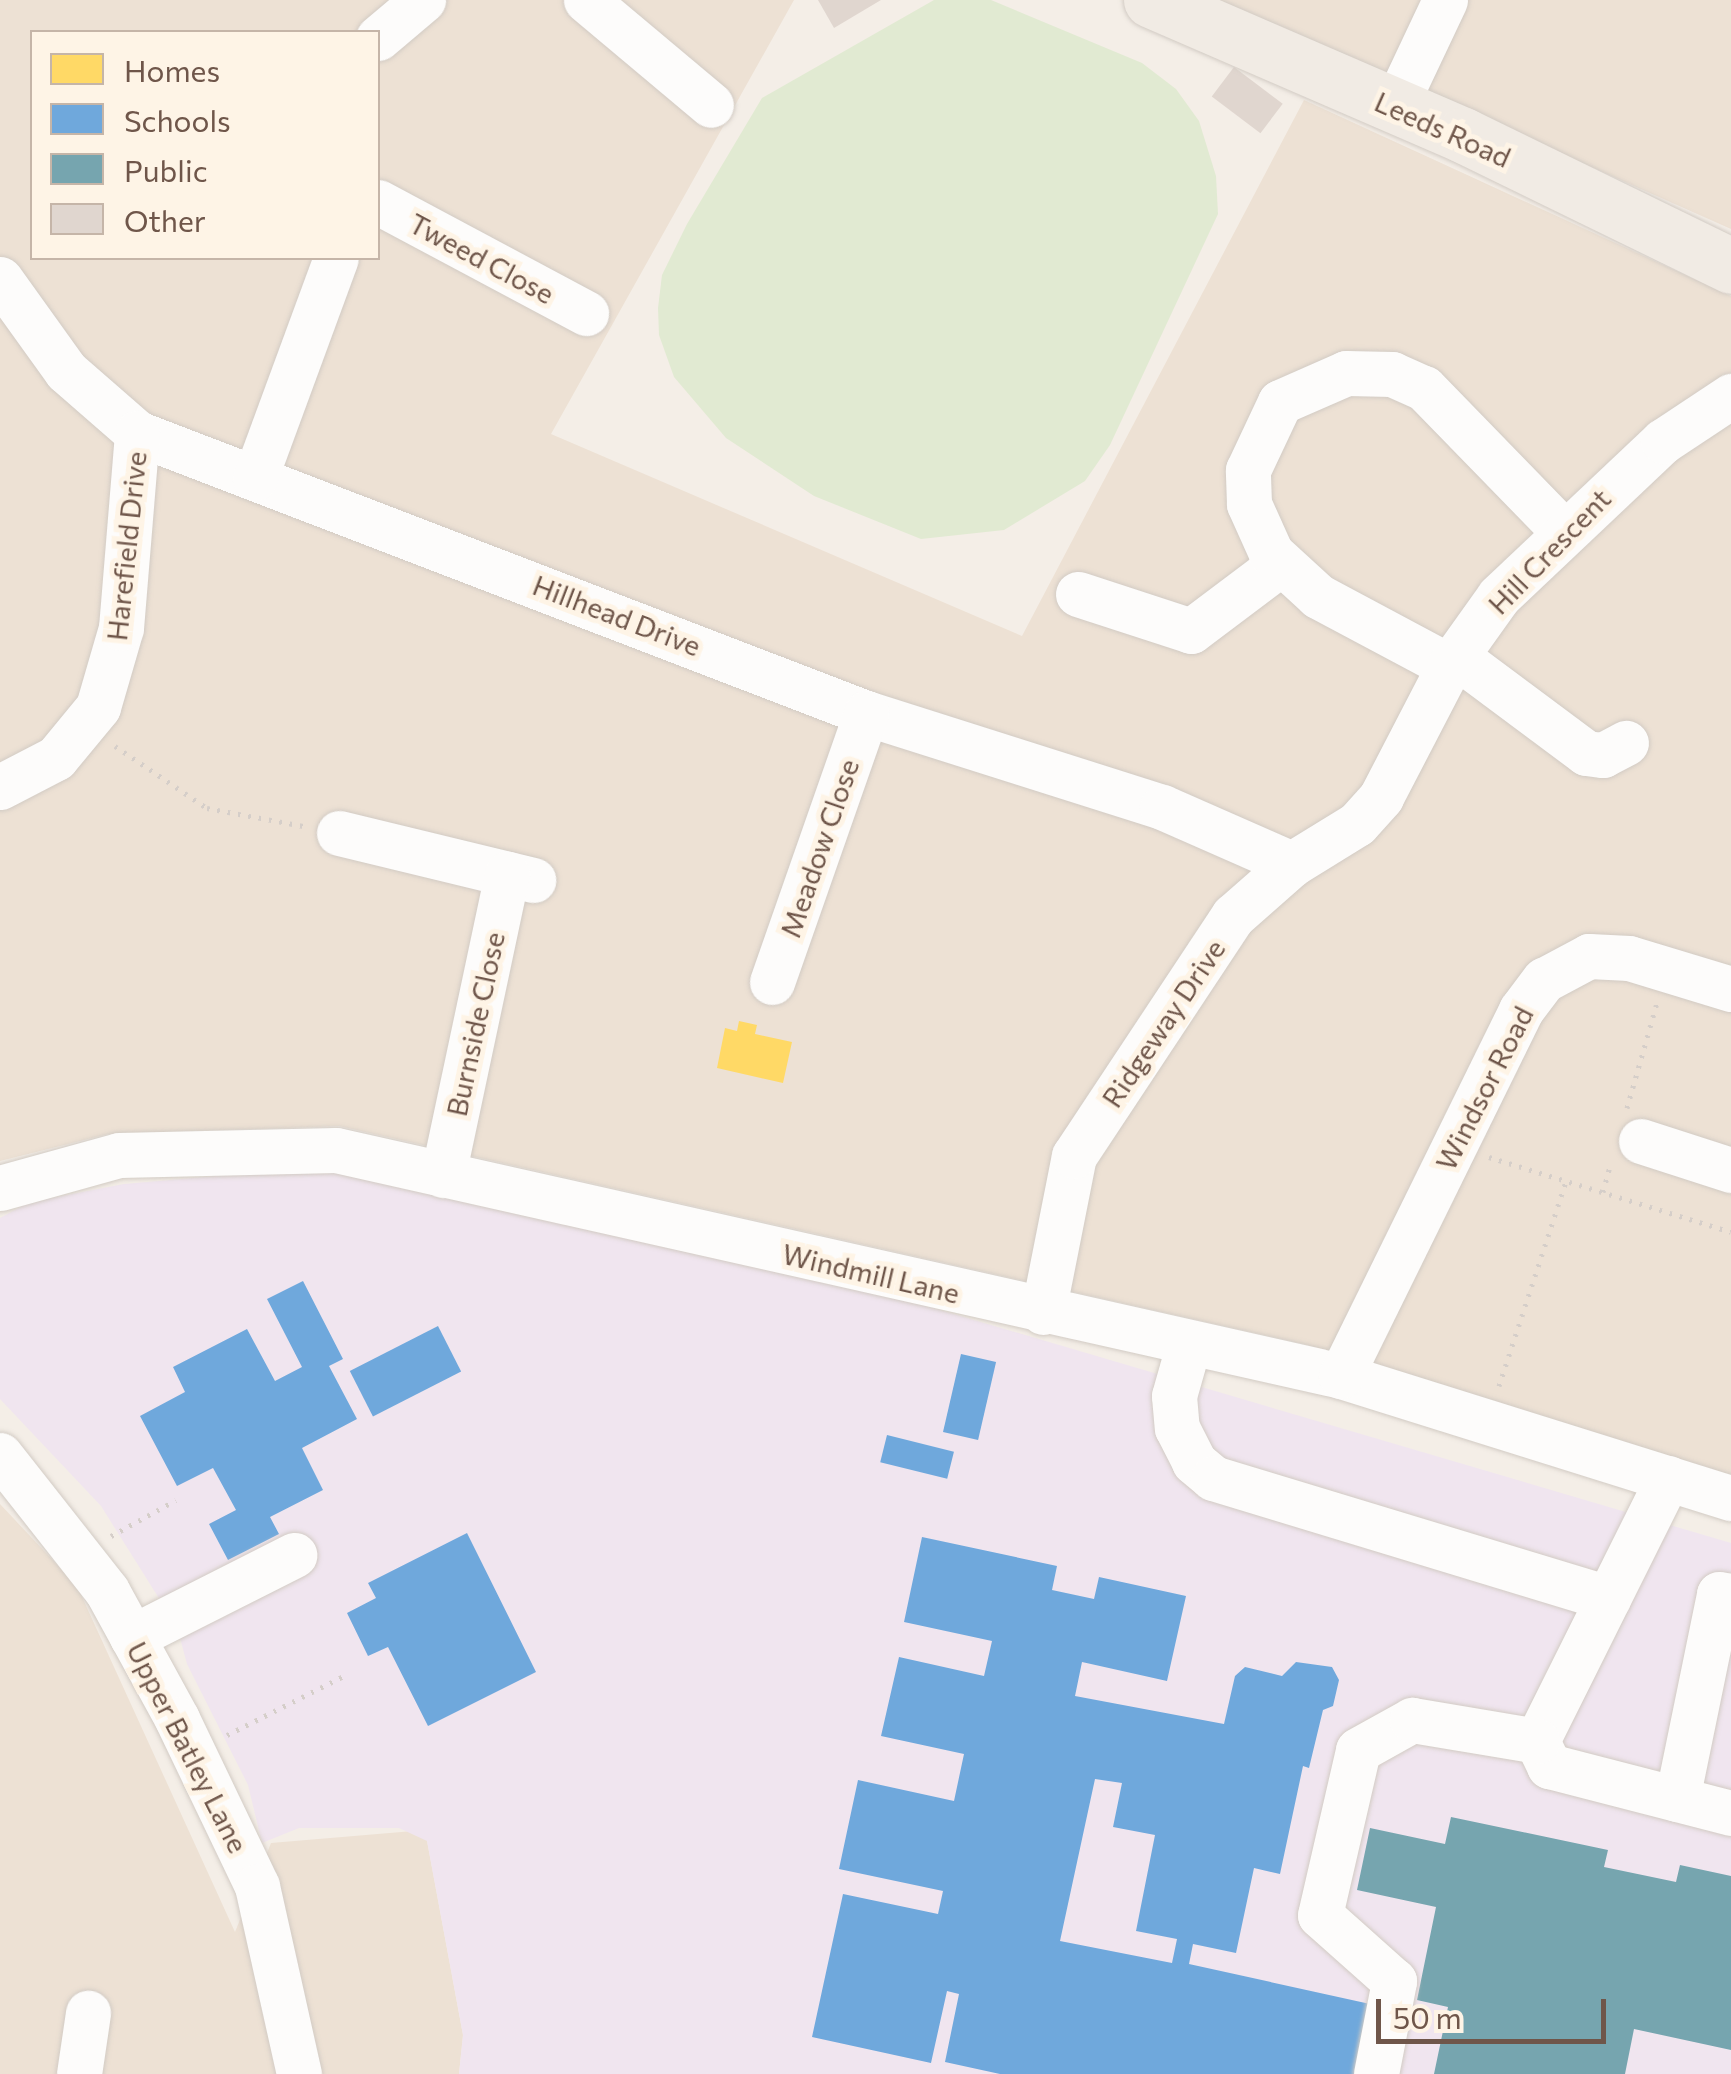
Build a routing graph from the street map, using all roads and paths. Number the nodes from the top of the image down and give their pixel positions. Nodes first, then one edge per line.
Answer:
1 (424, 0) edge
2 (586, 0) edge
3 (1151, 0) edge
4 (1445, 0) edge
5 (1220, 14) edge
6 (380, 36) edge
7 (712, 105) dead end
8 (1395, 106) junction
9 (380, 203) edge
10 (335, 260) edge
11 (1731, 266) edge
12 (0, 280) edge
13 (586, 313) dead end
14 (1731, 396) edge
15 (137, 433) junction
16 (255, 478) junction
17 (1564, 530) junction
18 (1280, 564) junction
19 (1078, 594) dead end
20 (1453, 661) junction
21 (866, 713) junction
22 (88, 727) junction
23 (1626, 743) dead end
24 (0, 787) edge
25 (1381, 797) joint
26 (339, 834) joint
27 (1292, 864) junction
28 (1666, 970) junction
29 (772, 982) dead end
30 (1731, 989) edge
31 (1626, 1138) junction
32 (1453, 1146) junction
33 (1731, 1170) edge
34 (443, 1175) junction
35 (1566, 1181) junction
36 (0, 1188) edge
37 (1602, 1192) junction
38 (1731, 1232) edge
39 (1043, 1312) junction
40 (1189, 1343) junction
41 (1341, 1376) junction
42 (1488, 1422) junction
43 (0, 1455) edge
44 (1668, 1478) junction
45 (1731, 1498) edge
46 (176, 1500) dead end
47 (78, 1554) junction
48 (294, 1554) dead end
49 (1731, 1596) edge
50 (1608, 1598) junction
51 (132, 1637) junction
52 (346, 1676) dead end
53 (1537, 1741) junction
54 (193, 1752) junction
55 (1677, 1799) junction
56 (1731, 1813) edge
57 (88, 2013) dead end
58 (78, 2074) edge
59 (300, 2074) edge
60 (1376, 2074) edge

1 - 6 street
2 - 7 street
3 - 5 main road, Leeds Road
4 - 8 street
5 - 8 main road, Leeds Road
8 - 11 main road, Leeds Road
9 - 13 street, Tweed Close
10 - 16 street
12 - 15 street, Hillhead Drive
14 - 17 street, Hill Crescent
15 - 16 street, Hillhead Drive
15 - 22 street, Harefield Drive
16 - 21 street, Hillhead Drive
17 - 18 street
17 - 20 street, Hill Crescent
18 - 19 street
18 - 20 street
20 - 23 street
20 - 25 street, Hill Crescent
21 - 27 street, Hillhead Drive
21 - 29 street, Meadow Close
22 - 24 street, Harefield Drive
22 - 26 path
25 - 27 street, Ridgeway Drive
26 - 34 street, Burnside Close
27 - 39 street, Ridgeway Drive
28 - 30 street, Windsor Road
28 - 31 path
28 - 32 street, Windsor Road
31 - 33 street
31 - 37 path
32 - 35 path
32 - 41 street, Windsor Road
34 - 36 street, Windmill Lane
34 - 39 street, Windmill Lane
35 - 37 path
35 - 42 path
37 - 38 path
39 - 40 street, Windmill Lane
40 - 41 street, Windmill Lane
40 - 50 street
41 - 42 street, Windmill Lane
42 - 44 street, Windmill Lane
43 - 47 street, Upper Batley Lane
44 - 45 street, Windmill Lane
44 - 50 street
46 - 47 path
47 - 51 street, Upper Batley Lane
48 - 51 street
49 - 55 street
50 - 53 street
51 - 54 street, Upper Batley Lane
52 - 54 path
53 - 55 street
53 - 60 street
54 - 59 street, Upper Batley Lane
55 - 56 street
57 - 58 street

